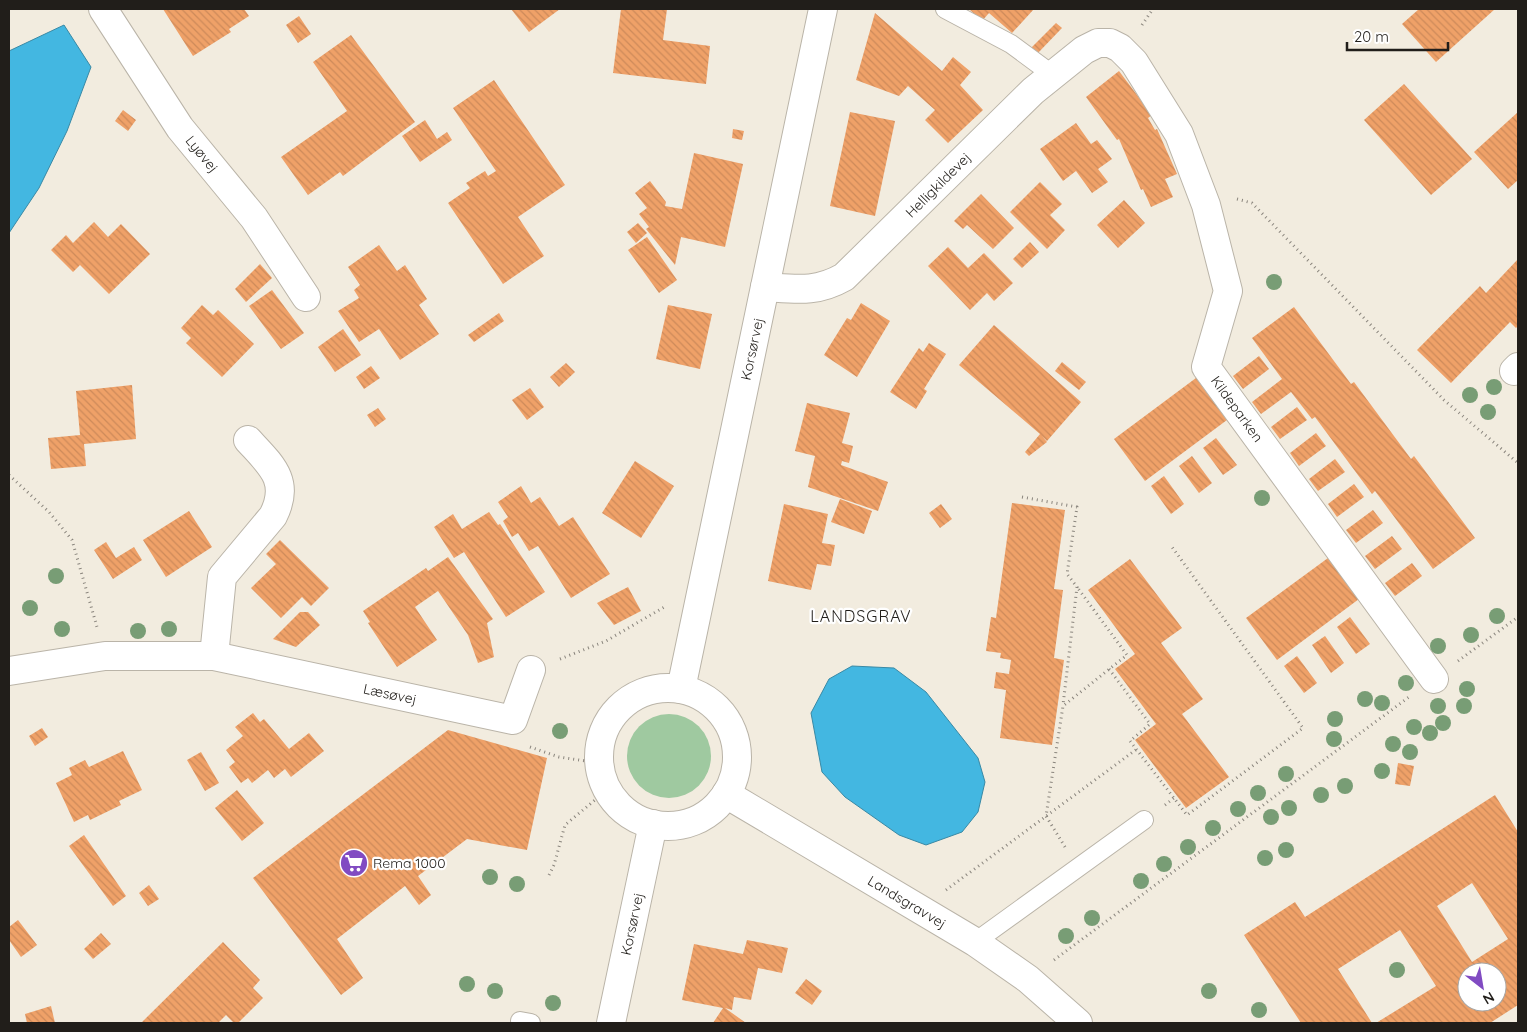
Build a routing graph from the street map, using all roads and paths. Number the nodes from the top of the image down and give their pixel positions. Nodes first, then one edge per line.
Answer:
1 (103, 9) edge
2 (823, 9) edge
3 (945, 9) edge
4 (1098, 43) joint
5 (1053, 75) junction
6 (1209, 218) junction
7 (765, 287) junction
8 (306, 297) dead end
9 (248, 440) dead end
10 (1518, 463) edge
11 (9, 475) edge
12 (1022, 497) dead end
13 (1172, 547) dead end
14 (702, 585) junction
15 (1077, 587) junction
16 (1518, 617) edge
17 (105, 656) junction
18 (214, 656) junction
19 (1109, 669) junction
20 (531, 670) joint
21 (9, 671) edge
22 (1434, 678) junction
23 (682, 689) junction
24 (1062, 706) junction
25 (513, 720) junction
26 (1137, 749) junction
27 (599, 763) junction
28 (607, 790) junction
29 (726, 794) junction
30 (1046, 816) junction
31 (1144, 820) dead end
32 (653, 824) junction
33 (1078, 868) junction
34 (549, 874) dead end
35 (919, 910) junction
36 (975, 942) junction
37 (1028, 979) junction
38 (611, 1023) edge
39 (1078, 1023) edge

1 - 8 street, Lyøvej
2 - 7 street, Korsørvej
3 - 5 lane
4 - 5 street, Helligkildevej
4 - 6 street, Kildeparken
5 - 7 street, Helligkildevej
6 - 10 path
6 - 22 street, Kildeparken
7 - 14 street, Korsørvej
9 - 18 street
11 - 17 path
12 - 15 path
13 - 26 path
14 - 20 path
14 - 23 street, Korsørvej
15 - 19 path
15 - 24 path
16 - 22 path
17 - 18 street, Læsøvej
17 - 21 street, Læsøvej
18 - 25 street, Læsøvej
19 - 24 path
19 - 26 path
20 - 25 street
22 - 37 path
23 - 27 street
23 - 29 street
24 - 30 path
25 - 27 path
26 - 30 path
27 - 28 street
28 - 32 street
28 - 34 path
29 - 32 street
29 - 35 street, Landsgravvej
30 - 33 path
30 - 35 path
31 - 33 lane
32 - 38 street, Korsørvej
33 - 36 lane
35 - 36 street, Landsgravvej
36 - 37 street, Landsgravvej
37 - 39 street, Landsgravvej

